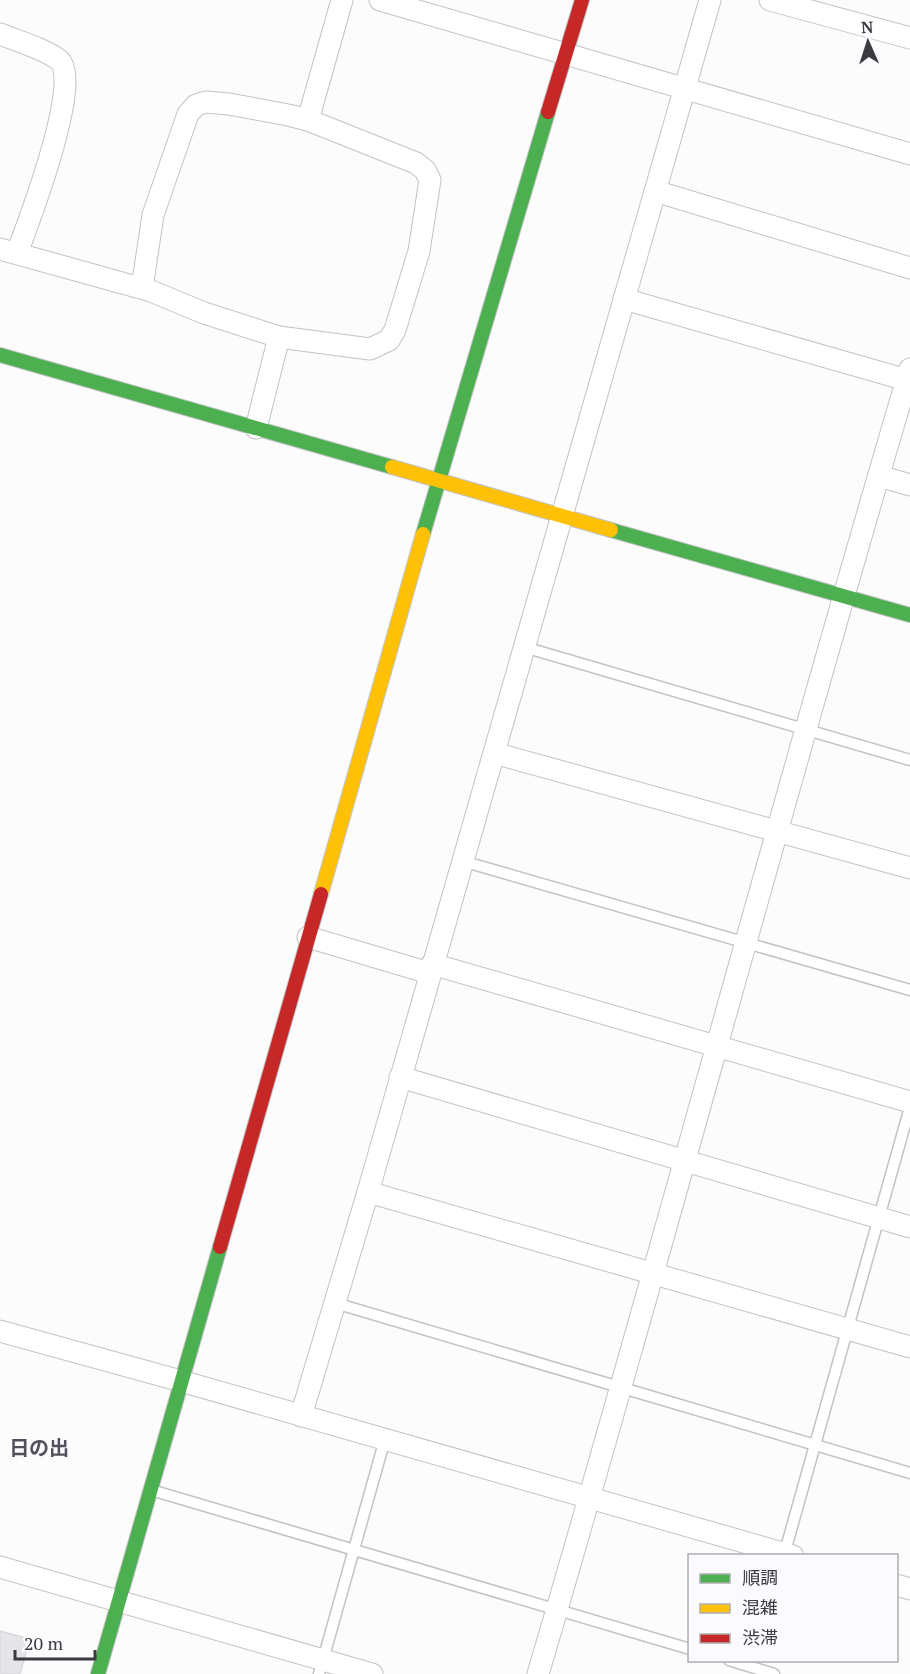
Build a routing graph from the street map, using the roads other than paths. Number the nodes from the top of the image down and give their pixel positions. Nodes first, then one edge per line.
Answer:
1 (342, 0) edge
2 (380, 0) edge
3 (582, 0) edge
4 (710, 0) edge
5 (770, 0) edge
6 (0, 34) edge
7 (910, 38) edge
8 (567, 55) junction
9 (685, 89) junction
10 (308, 120) junction
11 (910, 154) edge
12 (655, 191) junction
13 (8, 251) edge
14 (910, 268) edge
15 (142, 288) junction
16 (624, 299) junction
17 (279, 337) junction
18 (0, 355) edge
19 (909, 377) edge
20 (256, 428) junction
21 (879, 476) junction
22 (438, 482) junction
23 (910, 485) edge
24 (562, 516) junction
25 (843, 597) junction
26 (910, 615) edge
27 (524, 647) junction
28 (806, 730) junction
29 (494, 753) junction
30 (910, 760) edge
31 (778, 831) junction
32 (462, 861) junction
33 (910, 868) edge
34 (308, 937) junction
35 (746, 942) junction
36 (430, 968) junction
37 (910, 990) edge
38 (717, 1046) junction
39 (400, 1077) junction
40 (910, 1102) edge
41 (910, 1107) edge
42 (685, 1161) junction
43 (368, 1192) junction
44 (879, 1218) junction
45 (910, 1227) edge
46 (653, 1273) junction
47 (335, 1303) junction
48 (848, 1329) junction
49 (0, 1331) edge
50 (910, 1347) edge
51 (181, 1381) junction
52 (621, 1388) junction
53 (301, 1416) junction
54 (385, 1439) junction
55 (815, 1445) junction
56 (910, 1473) edge
57 (151, 1490) junction
58 (590, 1498) junction
59 (354, 1550) junction
60 (784, 1554) edge
61 (787, 1554) edge
62 (0, 1567) edge
63 (119, 1602) junction
64 (557, 1610) junction
65 (688, 1648) edge
66 (736, 1662) edge
67 (321, 1667) edge
68 (753, 1667) edge
69 (98, 1674) edge
70 (372, 1674) edge
71 (538, 1674) edge
72 (774, 1674) edge

1 - 10 street
2 - 8 street
3 - 8 street
4 - 9 street
5 - 7 street
6 - 13 street
8 - 9 street
8 - 22 street
9 - 11 street
9 - 12 street
10 - 15 street
10 - 17 street
12 - 14 street
12 - 16 street
13 - 15 street
15 - 17 street
16 - 19 street
16 - 24 street
17 - 20 street
18 - 20 street
19 - 21 street
20 - 22 street
21 - 23 street
21 - 25 street
22 - 24 street
22 - 34 street
24 - 25 street
24 - 27 street
25 - 26 street
25 - 28 street
27 - 28 lane
27 - 29 street
28 - 30 lane
28 - 31 street
29 - 31 street
29 - 32 street
31 - 33 street
31 - 35 street
32 - 35 lane
32 - 36 street
34 - 36 street
34 - 51 street
35 - 37 lane
35 - 38 street
36 - 38 street
36 - 39 street
38 - 40 street
38 - 42 street
39 - 42 street
39 - 43 street
41 - 44 lane
42 - 44 street
42 - 46 street
43 - 46 street
43 - 47 street
44 - 45 street
44 - 48 lane
46 - 48 street
46 - 52 street
47 - 52 lane
47 - 53 street
48 - 50 street
48 - 55 lane
49 - 51 street
51 - 53 street
51 - 57 street
52 - 55 lane
52 - 58 street
53 - 54 street
54 - 58 street
54 - 59 lane
55 - 56 lane
55 - 61 lane
57 - 59 lane
57 - 63 street
58 - 60 street
58 - 64 street
59 - 64 lane
59 - 67 lane
62 - 63 street
63 - 67 street
63 - 69 street
64 - 65 lane
64 - 71 street
66 - 68 lane
67 - 70 street
68 - 72 lane

